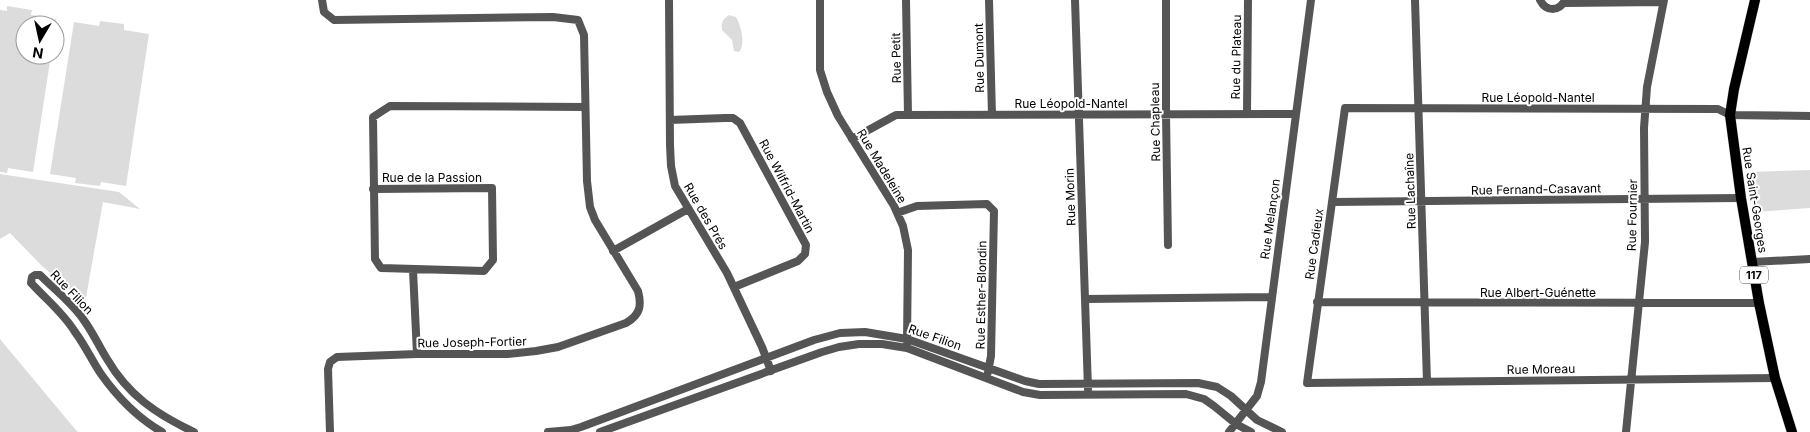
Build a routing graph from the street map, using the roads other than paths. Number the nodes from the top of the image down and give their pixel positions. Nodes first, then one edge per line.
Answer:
1 (322, 0) edge
2 (670, 0) edge
3 (820, 0) edge
4 (906, 0) edge
5 (989, 0) edge
6 (1075, 0) edge
7 (1166, 0) edge
8 (1248, 0) edge
9 (1311, 0) edge
10 (1415, 0) edge
11 (1540, 0) edge
12 (1755, 0) edge
13 (1565, 1) edge
14 (1664, 1) edge
15 (585, 107) junction
16 (1345, 108) joint
17 (1645, 108) junction
18 (1418, 109) junction
19 (1247, 113) junction
20 (1079, 114) junction
21 (1166, 114) junction
22 (1295, 114) junction
23 (908, 115) junction
24 (992, 115) junction
25 (1730, 115) junction
26 (1810, 116) edge
27 (670, 120) junction
28 (852, 139) junction
29 (373, 188) junction
30 (1741, 198) junction
31 (1644, 199) junction
32 (1421, 201) junction
33 (1332, 202) junction
34 (688, 208) junction
35 (897, 213) junction
36 (1168, 245) dead end
37 (613, 251) junction
38 (1810, 259) edge
39 (1752, 262) junction
40 (413, 270) junction
41 (734, 287) junction
42 (1271, 298) junction
43 (1085, 299) junction
44 (1318, 302) junction
45 (1425, 303) junction
46 (1638, 303) junction
47 (1759, 303) junction
48 (838, 334) junction
49 (908, 339) junction
50 (840, 346) junction
51 (907, 348) junction
52 (416, 354) junction
53 (767, 358) junction
54 (989, 368) junction
55 (771, 371) junction
56 (1775, 378) junction
57 (988, 379) junction
58 (1631, 380) junction
59 (1427, 382) junction
60 (1307, 383) joint
61 (1088, 384) junction
62 (1088, 394) junction
63 (1247, 411) junction
64 (1236, 424) junction
65 (571, 431) edge
66 (162, 432) edge
67 (194, 432) edge
68 (330, 432) edge
69 (548, 432) edge
70 (600, 432) edge
71 (1229, 432) edge
72 (1251, 432) edge
73 (1282, 432) edge
74 (1626, 432) edge
75 (1792, 432) edge

1 - 15 street, Rue Joseph-Fortier
2 - 27 street, Rue des Prés
3 - 28 street, Rue Madeleine
4 - 23 street, Rue Petit
5 - 24 street, Rue Dumont
6 - 20 street, Rue Morin
7 - 21 street, Rue Chapleau
8 - 19 street, Rue du Plateau
9 - 22 street, Rue Melançon
10 - 18 street, Rue Lachaîne
11 - 13 street
12 - 25 main road, Rue Saint-Georges / 117
13 - 14 street
14 - 17 street, Rue Fournier
15 - 29 street
15 - 37 street, Rue Joseph-Fortier
16 - 18 street, Rue Léopold-Nantel
16 - 33 street, Rue Cadieux
17 - 18 street, Rue Léopold-Nantel
17 - 25 street, Rue Léopold-Nantel
17 - 31 street, Rue Fournier
18 - 32 street, Rue Lachaîne
19 - 21 street, Rue Léopold-Nantel
19 - 22 street, Rue Léopold-Nantel
20 - 21 street, Rue Léopold-Nantel
20 - 24 street, Rue Léopold-Nantel
20 - 43 street, Rue Morin
21 - 36 street, Rue Chapleau
22 - 42 street, Rue Melançon
23 - 24 street, Rue Léopold-Nantel
23 - 28 street, Rue Léopold-Nantel
25 - 26 street, Rue Léopold-Nantel
25 - 30 main road, Rue Saint-Georges / 117
27 - 34 street, Rue des Prés
27 - 41 street, Rue Wilfrid-Martin
28 - 35 street, Rue Madeleine
29 - 40 street, Rue de la Passion
29 - 40 street, Rue de la Passion
30 - 31 street, Rue Fernand-Casavant
30 - 39 main road, Rue Saint-Georges / 117
31 - 32 street, Rue Fernand-Casavant
31 - 46 street, Rue Fournier
32 - 33 street, Rue Fernand-Casavant
32 - 45 street, Rue Lachaîne
33 - 44 street, Rue Cadieux
34 - 37 street
34 - 41 street, Rue des Prés
35 - 49 street, Rue Madeleine
35 - 54 street, Rue Esther-Blondin
37 - 52 street, Rue Joseph-Fortier
38 - 39 street
39 - 47 main road, Rue Saint-Georges / 117
40 - 52 street
41 - 53 street, Rue des Prés
42 - 43 street
42 - 63 street, Rue Melançon
43 - 61 street, Rue Morin
44 - 45 street, Rue Albert-Guénette
44 - 60 street, Rue Cadieux
45 - 46 street, Rue Albert-Guénette
45 - 59 street, Rue Lachaîne
46 - 47 street, Rue Albert-Guénette
46 - 58 street, Rue Fournier
47 - 56 main road, Rue Saint-Georges / 117
48 - 49 street, Rue Filion
48 - 50 street
48 - 53 street, Rue Filion
49 - 51 street, Rue Madeleine
49 - 54 street, Rue Filion
50 - 51 street, Rue Filion
50 - 55 street, Rue Filion
51 - 57 street, Rue Filion
52 - 68 street, Rue Joseph-Fortier
53 - 55 street, Rue des Prés
53 - 65 street, Rue Filion
54 - 57 street, Rue Esther-Blondin
54 - 61 street, Rue Filion
55 - 70 street, Rue Filion
56 - 58 street, Rue Moreau
56 - 75 main road, Rue Saint-Georges / 117
57 - 62 street, Rue Filion
58 - 59 street, Rue Moreau
58 - 74 street, Rue Fournier
59 - 60 street, Rue Moreau
61 - 62 street, Rue Morin
61 - 63 street, Rue Filion
62 - 64 street, Rue Filion
63 - 64 street, Rue Melançon
63 - 73 street, Rue Filion
64 - 71 street, Rue Melançon
64 - 72 street, Rue Filion
65 - 69 street, Rue Filion
66 - 67 street, Rue Filion

